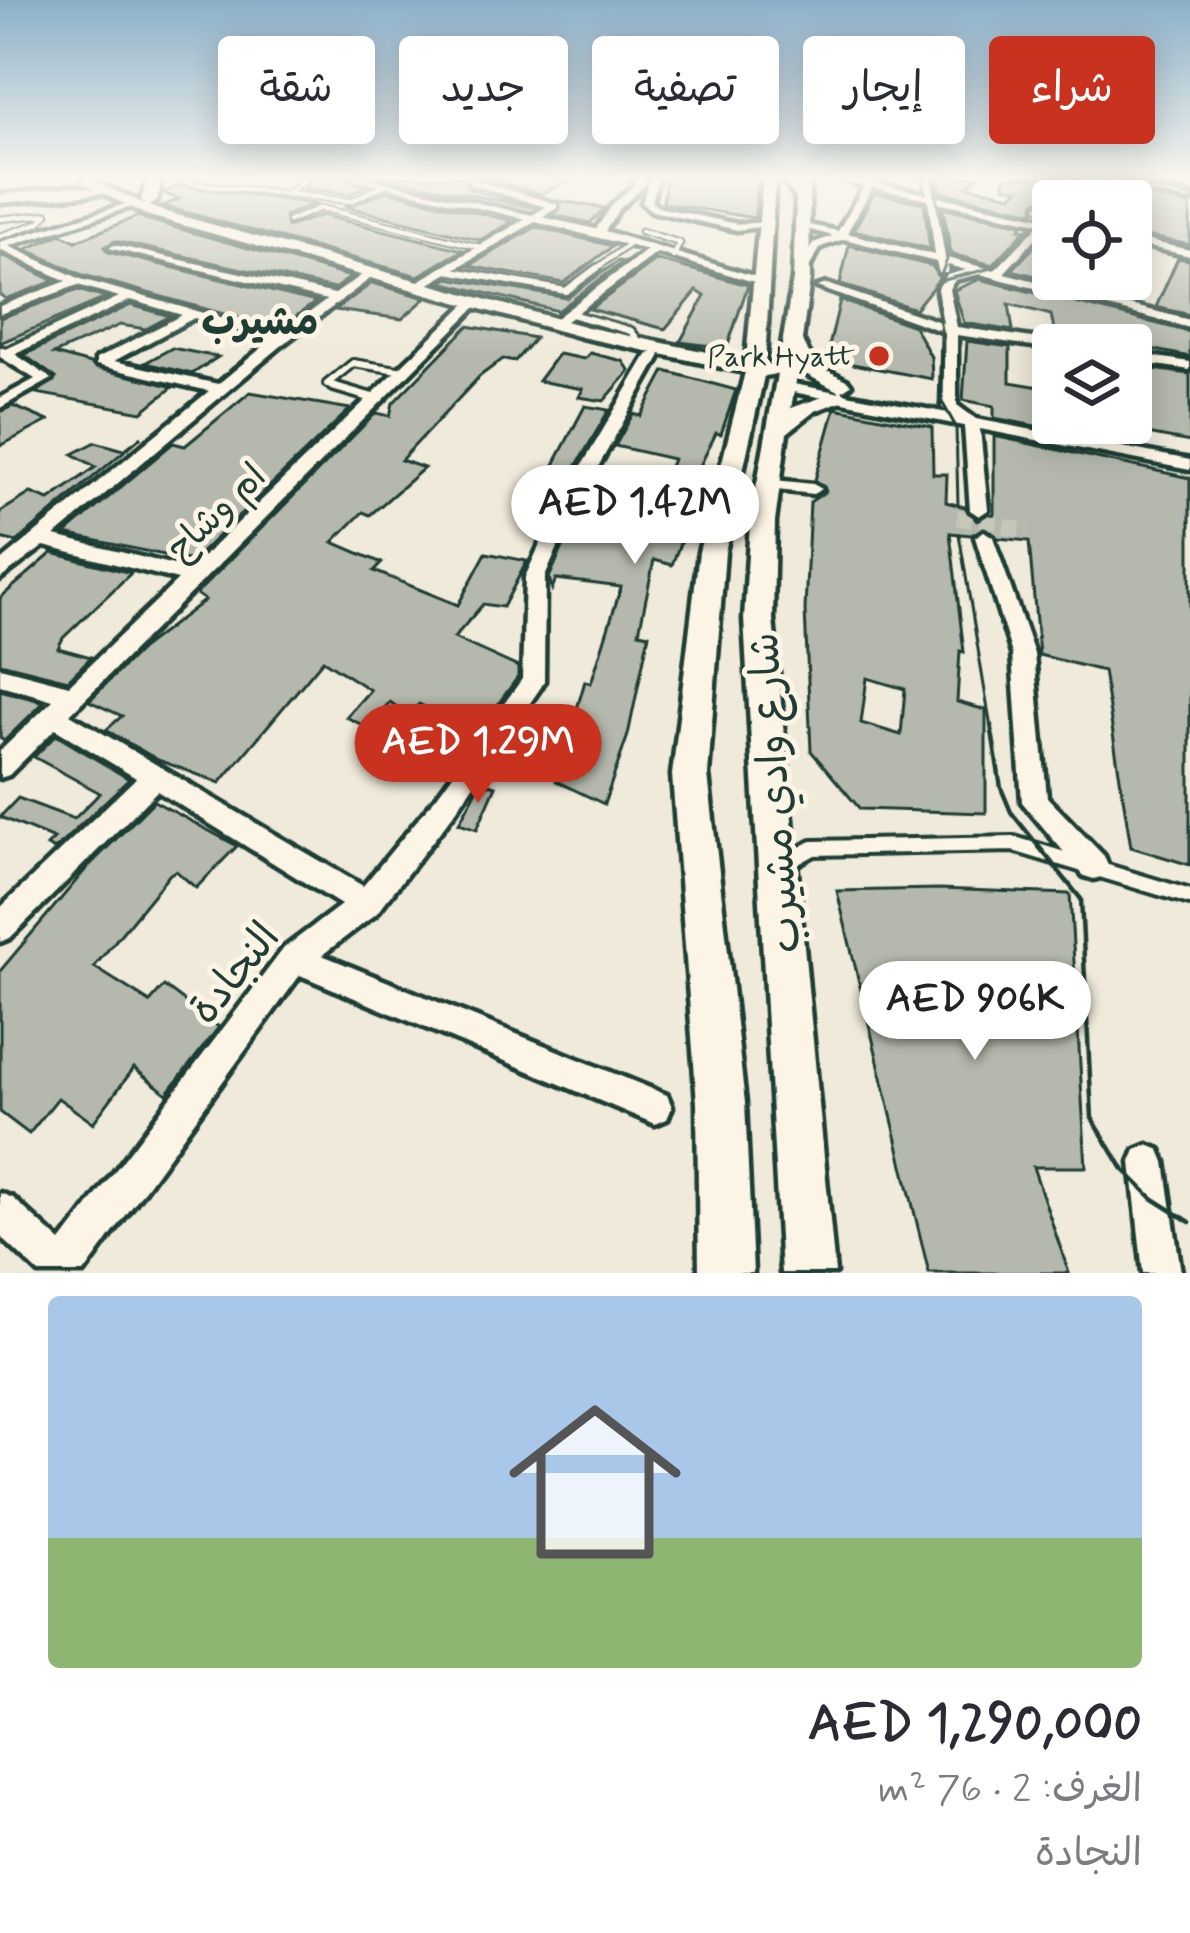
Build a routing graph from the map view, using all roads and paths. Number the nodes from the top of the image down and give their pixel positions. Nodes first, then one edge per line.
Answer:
1 (248, 236) edge
2 (437, 236) edge
3 (504, 236) edge
4 (608, 236) edge
5 (660, 236) edge
6 (767, 236) edge
7 (779, 236) edge
8 (804, 236) edge
9 (939, 236) edge
10 (840, 237) joint
11 (1032, 237) edge
12 (0, 242) edge
13 (629, 244) junction
14 (1152, 245) edge
15 (114, 248) dead end
16 (484, 248) junction
17 (652, 252) junction
18 (1190, 253) edge
19 (670, 256) junction
20 (943, 261) junction
21 (806, 264) junction
22 (447, 270) junction
23 (979, 270) junction
24 (373, 272) junction
25 (765, 272) junction
26 (996, 275) junction
27 (76, 281) junction
28 (421, 285) junction
29 (823, 287) dead end
30 (943, 289) junction
31 (126, 298) junction
32 (335, 298) junction
33 (476, 301) junction
34 (0, 310) edge
35 (189, 316) junction
36 (571, 323) junction
37 (1190, 324) edge
38 (951, 330) junction
39 (281, 339) junction
40 (1032, 342) edge
41 (794, 343) junction
42 (647, 350) junction
43 (3, 352) edge
44 (1152, 360) edge
45 (1190, 366) edge
46 (404, 371) junction
47 (767, 371) junction
48 (220, 389) junction
49 (841, 391) junction
50 (376, 399) junction
51 (0, 404) edge
52 (950, 406) junction
53 (972, 423) junction
54 (776, 430) junction
55 (1190, 452) edge
56 (1190, 465) edge
57 (765, 484) junction
58 (813, 489) dead end
59 (979, 510) dead end
60 (984, 536) dead end
61 (41, 539) junction
62 (2, 569) edge
63 (194, 577) junction
64 (0, 676) edge
65 (74, 696) junction
66 (54, 716) junction
67 (0, 766) edge
68 (152, 778) junction
69 (1094, 866) junction
70 (776, 869) junction
71 (1190, 897) edge
72 (366, 904) junction
73 (0, 928) edge
74 (294, 958) junction
75 (655, 1107) dead end
76 (1148, 1162) dead end
77 (0, 1210) edge
78 (62, 1272) edge
79 (726, 1273) edge
80 (808, 1273) edge
81 (1162, 1273) edge

1 - 24 street
2 - 16 lane
3 - 16 street
4 - 13 street
5 - 19 lane
6 - 25 street
7 - 47 street
8 - 21 street, شارع وادي مشيرب
9 - 20 street
10 - 20 street
10 - 21 street
11 - 26 street
12 - 27 street
13 - 17 street
13 - 22 lane
14 - 18 street
15 - 32 street
16 - 22 street
17 - 19 street
17 - 36 street
19 - 25 street
20 - 23 street
20 - 30 street
21 - 41 street, شارع وادي مشيرب
22 - 28 street
23 - 26 street
23 - 30 street
24 - 28 street
24 - 32 street
25 - 47 street
26 - 37 street
27 - 31 street
27 - 34 street
28 - 33 street
29 - 38 street
30 - 38 street
31 - 35 street
31 - 43 street
32 - 39 street
33 - 36 street
33 - 46 street, ام وشاح
35 - 39 street
35 - 48 street
36 - 42 street
38 - 40 street
38 - 52 street
39 - 48 street
41 - 47 street, شارع وادي مشيرب
41 - 49 street
42 - 47 street
42 - 47 street
42 - 72 street, النجادة
43 - 51 street
44 - 45 street
46 - 50 street, ام وشاح
46 - 50 lane
47 - 49 street
47 - 54 street, شارع وادي مشيرب
47 - 79 street, شارع وادي مشيرب
48 - 61 street
49 - 52 street
49 - 53 street
49 - 54 street
50 - 63 street, ام وشاح
52 - 53 street
52 - 55 street
53 - 56 street
53 - 59 street
54 - 57 street, شارع وادي مشيرب
57 - 58 street
57 - 70 street, شارع وادي مشيرب
60 - 69 street
61 - 62 street
61 - 63 street
63 - 65 street, ام وشاح
64 - 65 street
65 - 66 street, ام وشاح
66 - 67 street, ام وشاح
66 - 68 street
68 - 72 street
68 - 73 street
69 - 70 lane
69 - 71 lane
70 - 80 street, شارع وادي مشيرب
72 - 74 street, النجادة
74 - 75 street
74 - 78 street, النجادة
76 - 81 street
77 - 78 street

